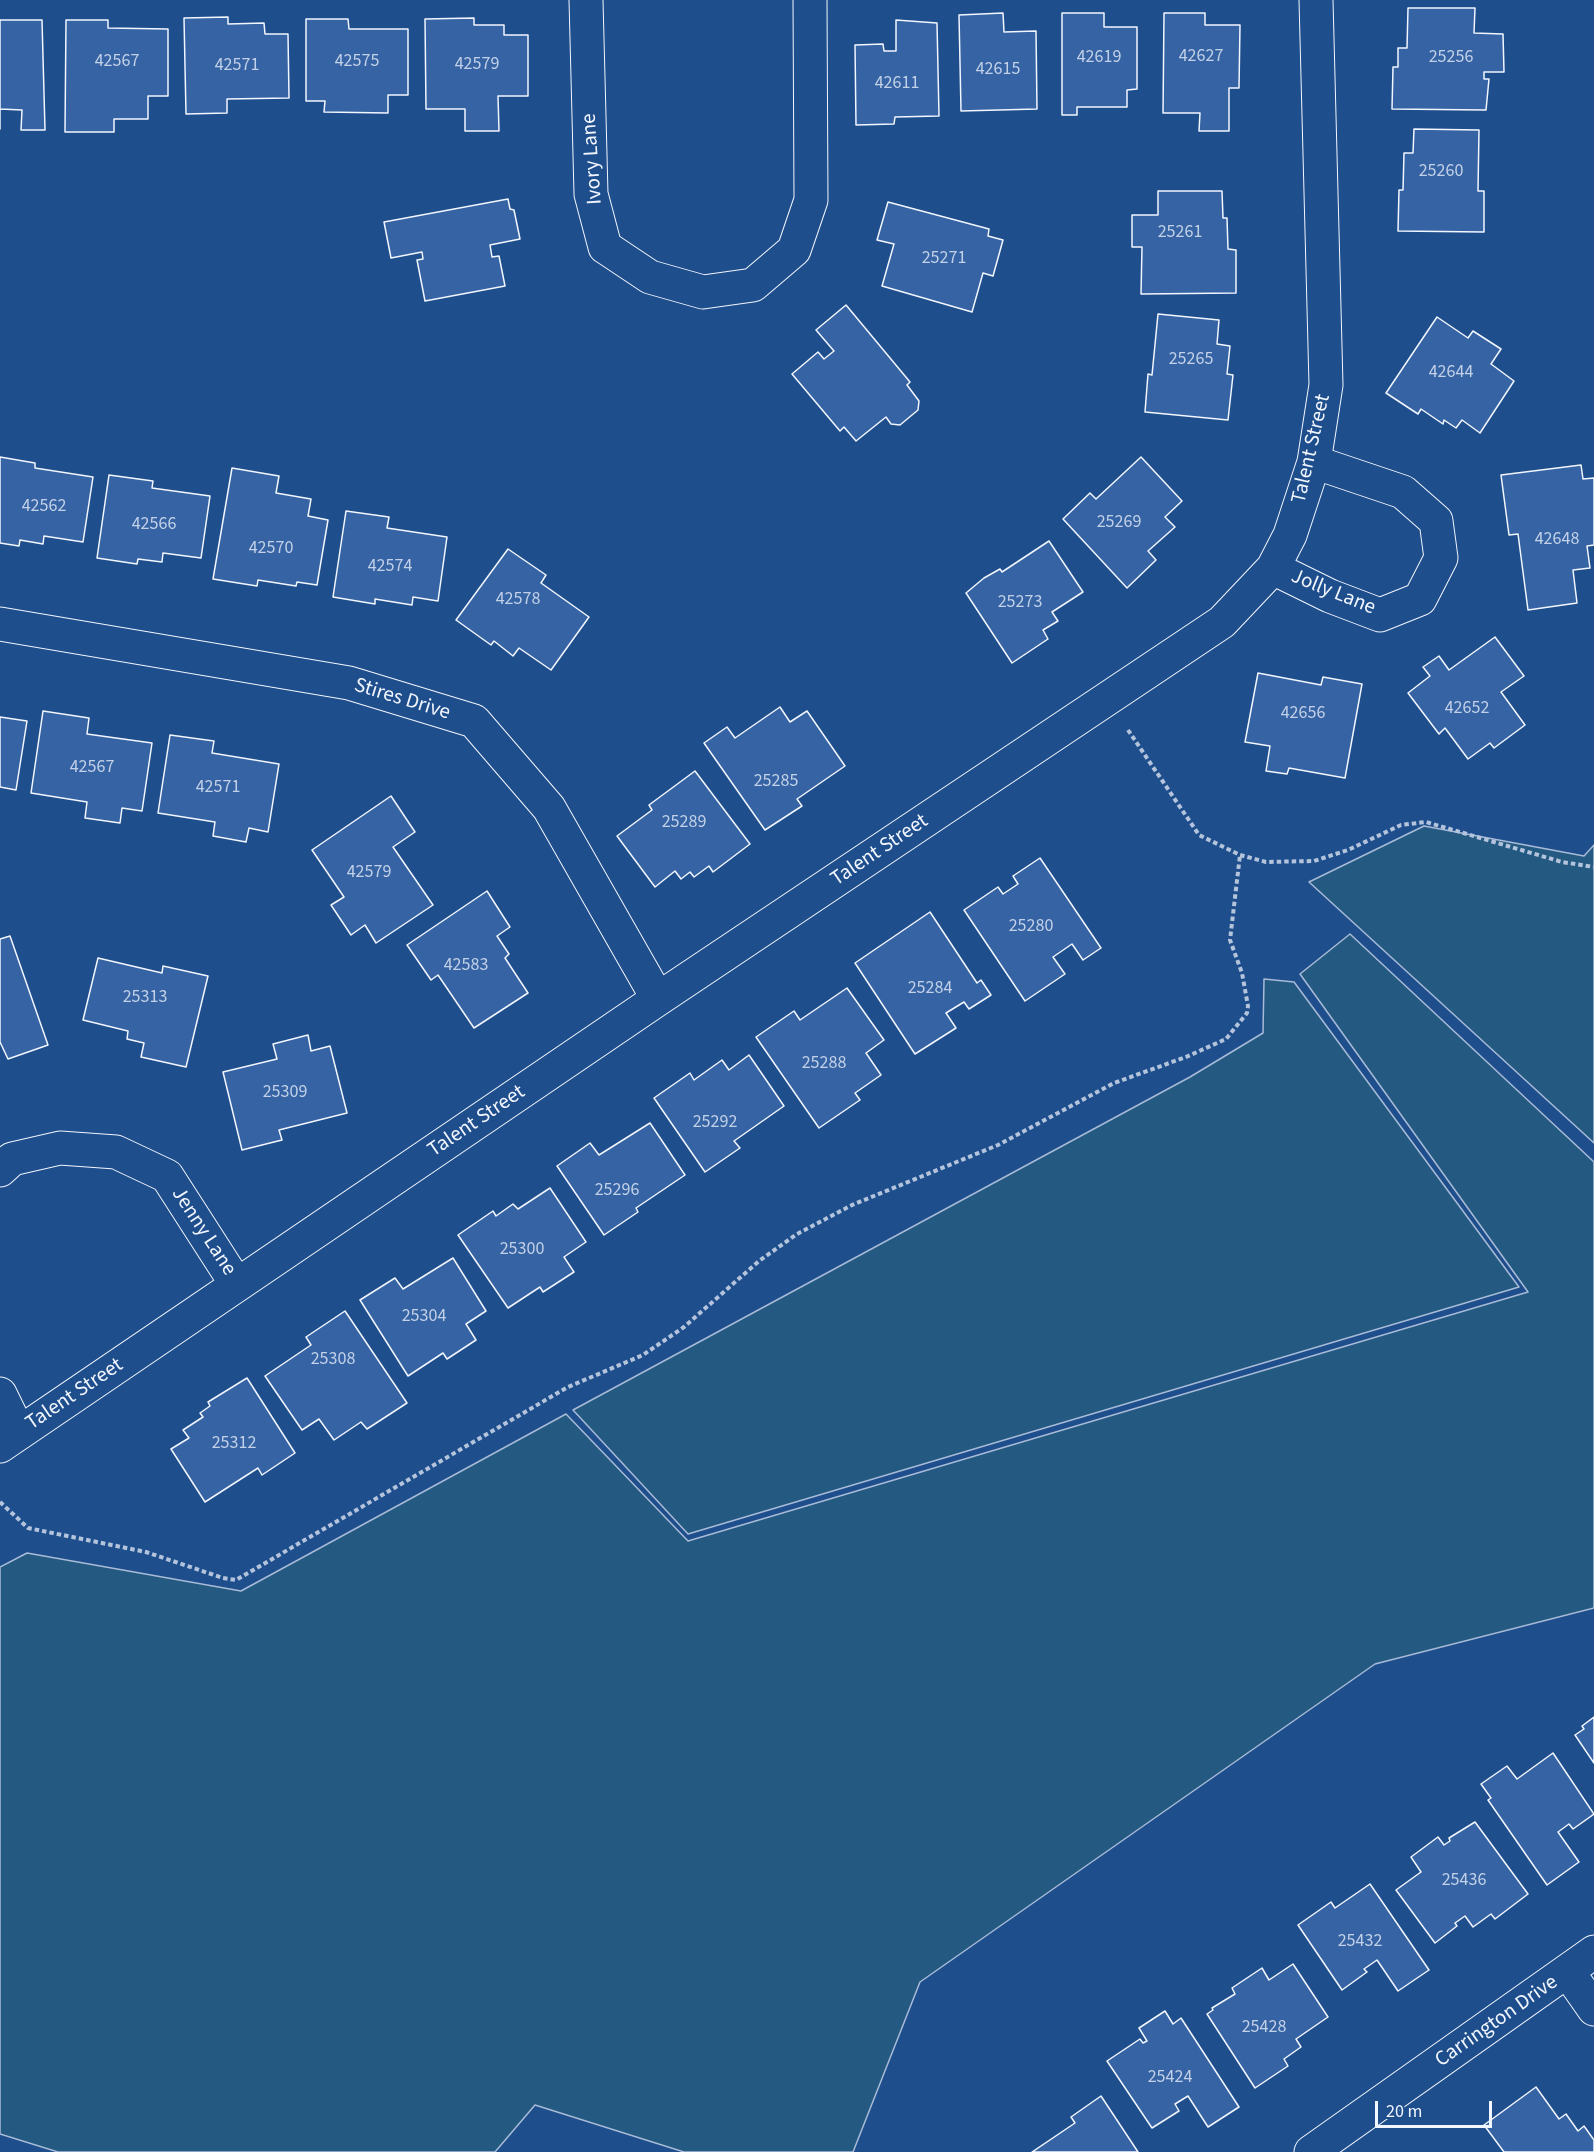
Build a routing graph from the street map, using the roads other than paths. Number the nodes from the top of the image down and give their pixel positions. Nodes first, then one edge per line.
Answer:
1 (586, 0) edge
2 (810, 0) edge
3 (1316, 0) edge
4 (1314, 462) junction
5 (1273, 568) junction
6 (0, 624) edge
7 (658, 999) junction
8 (0, 1170) edge
9 (237, 1285) junction
10 (0, 1394) edge
11 (10, 1439) edge
12 (1594, 1953) edge
13 (1568, 1972) junction
14 (1594, 2009) edge
15 (1311, 2152) edge

1 - 2 street, Ivory Lane
3 - 4 street, Talent Street
4 - 5 street, Talent Street
4 - 5 street, Jolly Lane
5 - 7 street, Talent Street
6 - 7 street, Stires Drive
7 - 9 street, Talent Street
8 - 9 street, Jenny Lane
9 - 11 street, Talent Street
10 - 11 street
12 - 13 street, Carrington Drive
13 - 14 street
13 - 15 street, Carrington Drive

